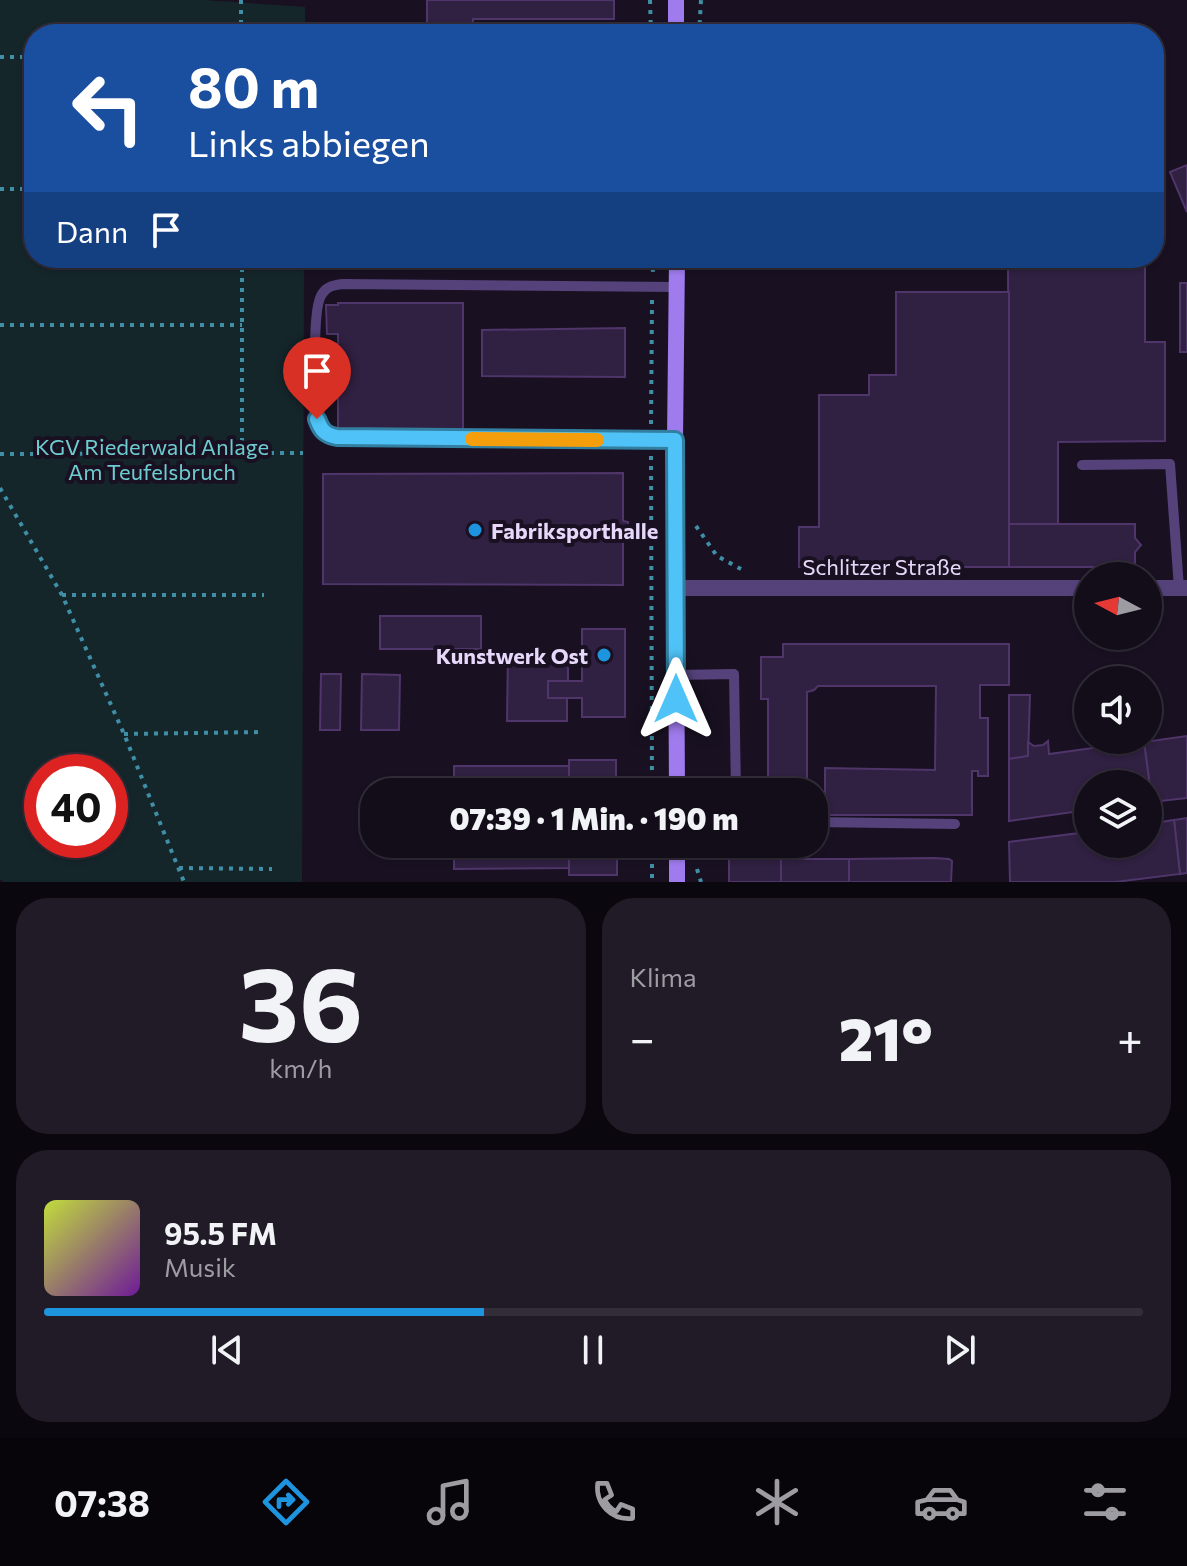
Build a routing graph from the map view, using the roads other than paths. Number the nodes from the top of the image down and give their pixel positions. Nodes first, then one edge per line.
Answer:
1 (676, 0) edge
2 (676, 24) edge
3 (677, 268) edge
4 (676, 287) junction
5 (675, 440) junction
6 (1082, 465) dead end
7 (675, 588) junction
8 (1074, 588) edge
9 (1162, 588) edge
10 (1183, 588) edge
11 (676, 675) junction
12 (677, 778) edge
13 (736, 778) edge
14 (828, 822) edge
15 (955, 824) dead end
16 (677, 858) edge
17 (677, 882) edge

1 - 2 street
3 - 4 street
4 - 5 street
4 - 5 lane
5 - 7 street
6 - 10 lane
7 - 8 street, Schlitzer Straße
7 - 11 street
9 - 10 street
11 - 12 street
11 - 13 lane
14 - 15 lane
16 - 17 street

